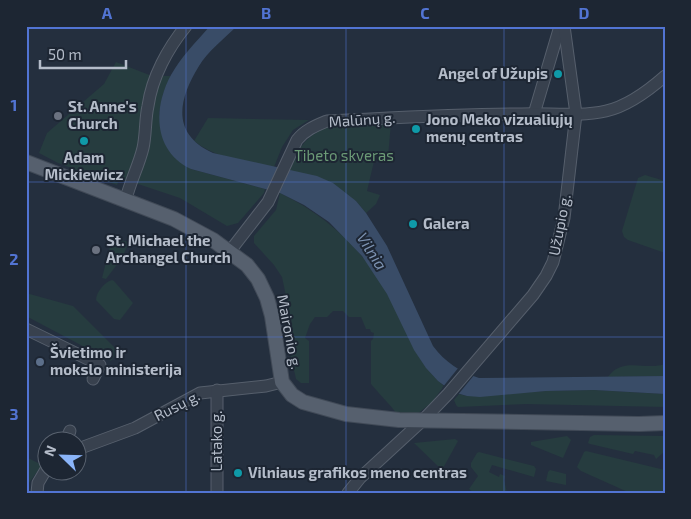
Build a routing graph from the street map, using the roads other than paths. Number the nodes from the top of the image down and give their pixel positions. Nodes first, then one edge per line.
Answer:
1 (186, 26) edge
2 (560, 26) edge
3 (564, 26) edge
4 (665, 76) edge
5 (534, 114) junction
6 (576, 114) junction
7 (26, 162) edge
8 (126, 199) junction
9 (230, 251) junction
10 (26, 329) edge
11 (93, 379) dead end
12 (282, 382) junction
13 (217, 390) junction
14 (423, 420) junction
15 (665, 423) edge
16 (88, 445) edge
17 (217, 493) edge
18 (348, 493) edge

1 - 8 street
2 - 5 street
3 - 6 street, Užupio g.
4 - 6 street
5 - 6 street
5 - 9 street, Malūnų g.
6 - 14 street, Užupio g.
7 - 8 main road, Maironio g.
8 - 9 main road, Maironio g.
9 - 12 main road, Maironio g.
10 - 11 street
12 - 13 street, Rusų g.
12 - 14 main road, Maironio g.
13 - 16 street, Rusų g.
13 - 17 street, Latako g.
14 - 15 main road, Maironio g.
14 - 18 street

